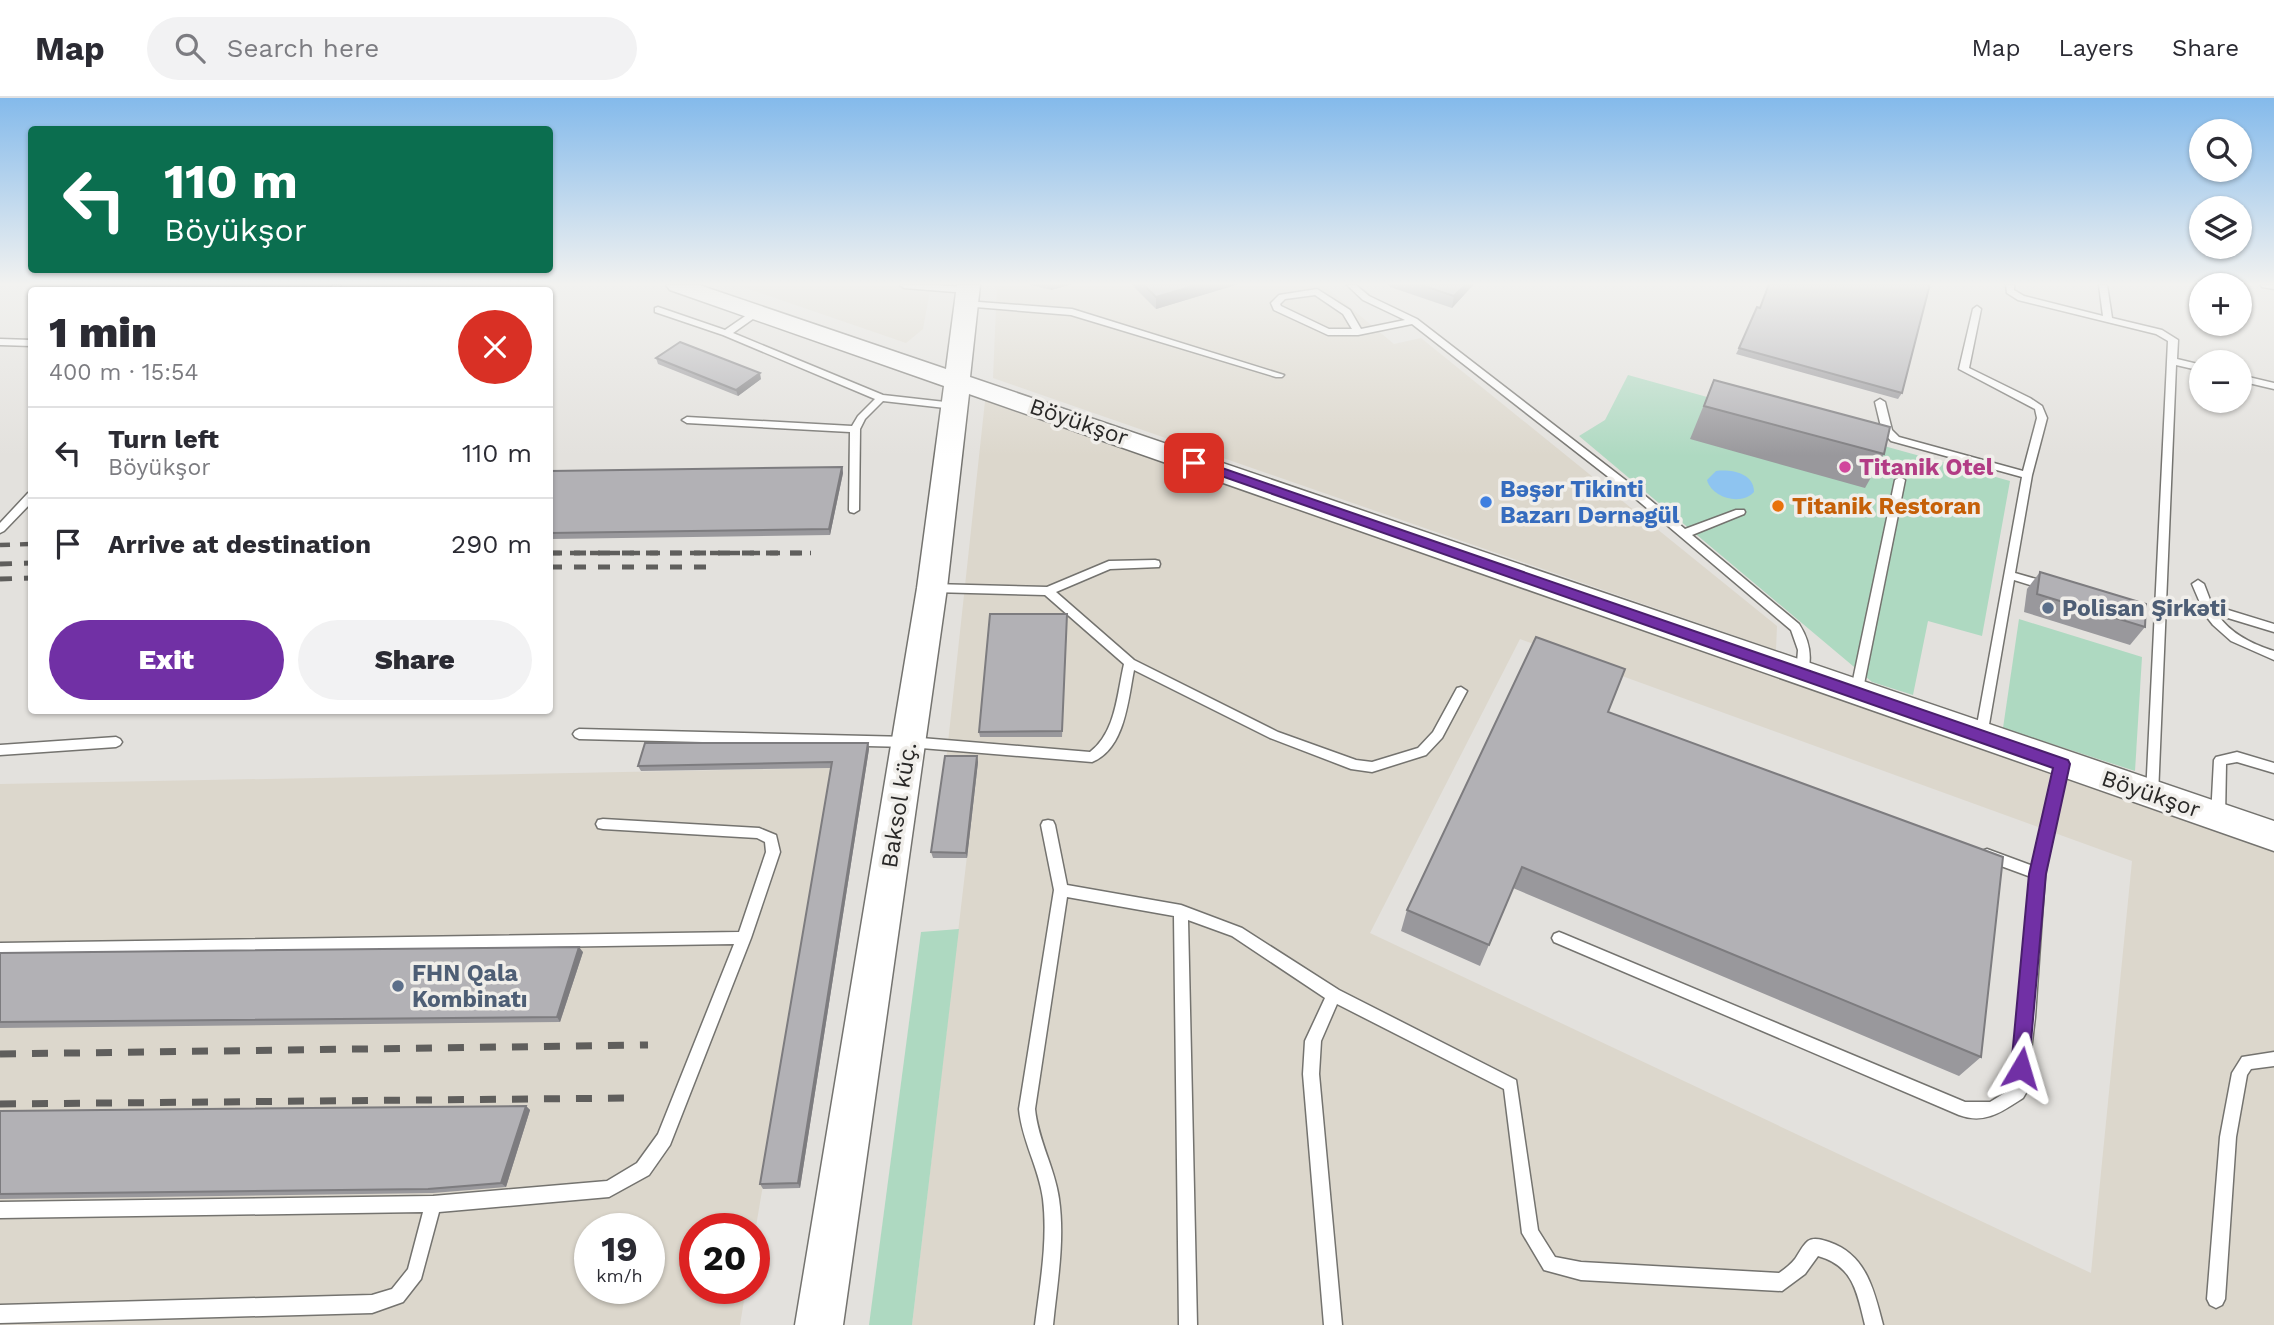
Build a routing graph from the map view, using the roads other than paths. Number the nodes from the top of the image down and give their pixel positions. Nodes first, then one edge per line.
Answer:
1 (8, 342) edge
2 (748, 342) edge
3 (831, 342) edge
4 (962, 342) edge
5 (1173, 342) edge
6 (1441, 342) edge
7 (1968, 342) edge
8 (2173, 342) edge
9 (28, 343) edge
10 (2173, 361) junction
11 (2189, 365) edge
12 (1279, 374) dead end
13 (2252, 381) edge
14 (2274, 387) edge
15 (955, 393) junction
16 (881, 398) junction
17 (1880, 402) dead end
18 (687, 421) dead end
19 (855, 429) junction
20 (2027, 475) junction
21 (1900, 480) dead end
22 (28, 499) edge
23 (854, 510) dead end
24 (1741, 512) dead end
25 (0, 529) edge
26 (1683, 534) junction
27 (1155, 564) dead end
28 (2009, 575) junction
29 (2198, 584) dead end
30 (932, 588) junction
31 (2060, 590) edge
32 (1048, 591) junction
33 (2205, 607) junction
34 (2148, 617) edge
35 (2160, 621) junction
36 (2274, 628) edge
37 (2274, 656) edge
38 (1130, 663) junction
39 (1801, 675) junction
40 (1461, 691) dead end
41 (1856, 694) junction
42 (579, 734) dead end
43 (1981, 737) junction
44 (116, 742) dead end
45 (909, 742) junction
46 (0, 750) edge
47 (2062, 764) junction
48 (2274, 768) edge
49 (2152, 795) junction
50 (2218, 817) junction
51 (603, 824) dead end
52 (1048, 825) dead end
53 (2274, 836) edge
54 (1972, 850) edge
55 (2038, 874) junction
56 (1061, 890) junction
57 (1181, 911) junction
58 (744, 938) junction
59 (1559, 938) dead end
60 (0, 949) edge
61 (1334, 995) junction
62 (2274, 1059) edge
63 (433, 1204) junction
64 (0, 1210) edge
65 (2216, 1299) dead end
66 (0, 1314) edge
67 (819, 1325) edge
68 (1044, 1325) edge
69 (1188, 1325) edge
70 (1333, 1325) edge
71 (1874, 1325) edge

1 - 9 lane
2 - 16 lane
3 - 15 street, Böyükşor
4 - 15 street, Baksol küç.
5 - 12 lane
6 - 26 lane
7 - 20 lane
8 - 10 lane
10 - 11 lane
10 - 35 lane
13 - 14 lane
15 - 16 lane
15 - 30 street, Baksol küç.
15 - 39 street, Böyükşor
16 - 19 lane
17 - 20 lane
18 - 19 lane
19 - 23 lane
20 - 28 lane
21 - 41 lane
22 - 25 lane
24 - 26 lane
26 - 39 lane
27 - 32 lane
28 - 31 lane
28 - 43 lane
29 - 33 lane
30 - 32 lane
30 - 45 street, Baksol küç.
32 - 38 lane
33 - 36 lane
33 - 37 lane
34 - 35 lane
35 - 49 lane
38 - 40 lane
38 - 45 lane
39 - 41 street, Böyükşor
41 - 43 street, Böyükşor
42 - 45 lane
43 - 47 street, Böyükşor
44 - 46 lane
45 - 67 street, Baksol küç.
47 - 49 street, Böyükşor
47 - 55 lane
48 - 50 lane
49 - 50 street, Böyükşor
50 - 53 street, Böyükşor
51 - 58 lane
52 - 56 lane
54 - 55 lane
55 - 59 lane
56 - 57 lane
56 - 68 lane
57 - 61 lane
57 - 69 lane
58 - 60 lane
58 - 63 lane
61 - 70 lane
61 - 71 lane
62 - 65 lane
63 - 64 lane
63 - 66 lane

